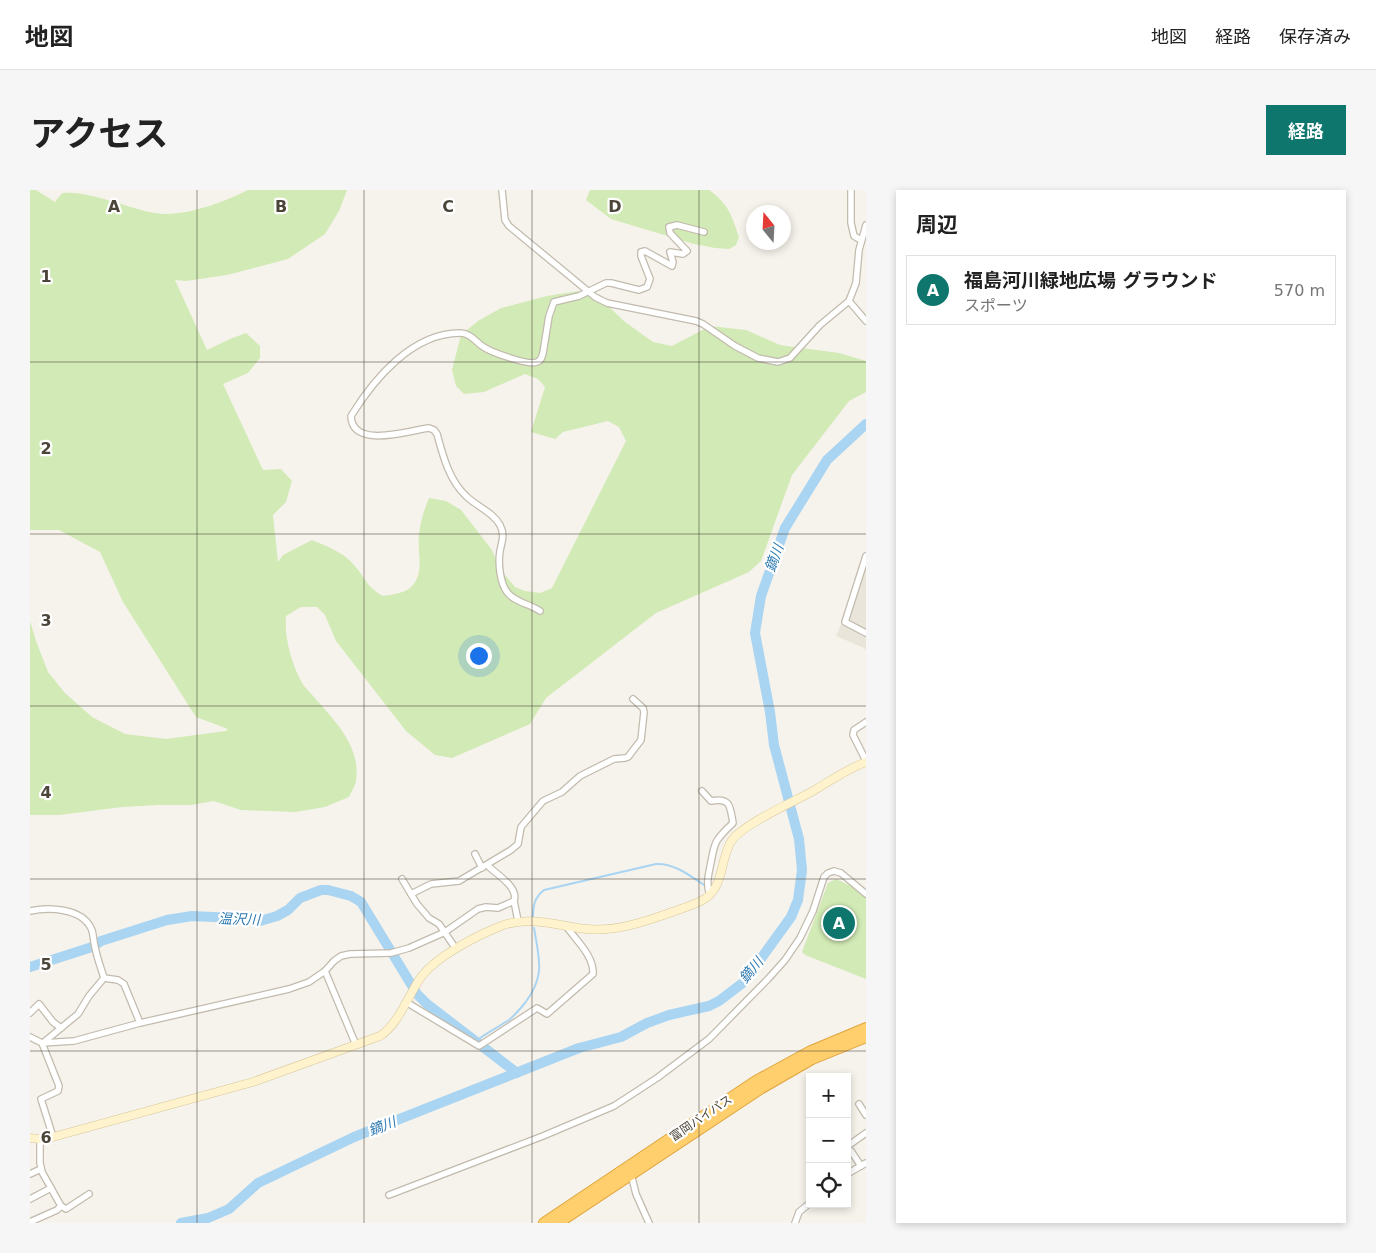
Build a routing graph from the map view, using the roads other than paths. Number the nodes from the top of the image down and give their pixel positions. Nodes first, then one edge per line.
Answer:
1 (502, 190) edge
2 (851, 190) edge
3 (866, 225) edge
4 (704, 232) dead end
5 (861, 240) junction
6 (586, 292) junction
7 (849, 301) junction
8 (866, 321) edge
9 (865, 560) edge
10 (540, 611) dead end
11 (866, 633) edge
12 (633, 699) dead end
13 (866, 722) edge
14 (866, 761) edge
15 (702, 791) dead end
16 (475, 854) dead end
17 (485, 867) junction
18 (402, 879) dead end
19 (411, 894) junction
20 (866, 894) edge
21 (710, 895) junction
22 (514, 901) junction
23 (30, 911) edge
24 (518, 920) junction
25 (566, 926) junction
26 (445, 932) junction
27 (456, 949) junction
28 (325, 971) junction
29 (104, 978) junction
30 (406, 1002) junction
31 (30, 1013) edge
32 (140, 1023) junction
33 (61, 1028) junction
34 (866, 1028) edge
35 (30, 1037) edge
36 (866, 1037) edge
37 (42, 1043) junction
38 (356, 1045) junction
39 (859, 1104) dead end
40 (866, 1116) edge
41 (866, 1133) edge
42 (53, 1137) junction
43 (30, 1138) edge
44 (40, 1139) junction
45 (851, 1144) edge
46 (851, 1153) edge
47 (864, 1164) edge
48 (41, 1169) junction
49 (851, 1172) edge
50 (30, 1174) edge
51 (631, 1174) junction
52 (51, 1188) junction
53 (88, 1194) dead end
54 (389, 1195) dead end
55 (30, 1199) edge
56 (61, 1206) junction
57 (806, 1206) edge
58 (30, 1222) edge
59 (544, 1223) edge
60 (558, 1223) edge
61 (649, 1223) edge
62 (795, 1223) edge

1 - 6 street
2 - 5 street
3 - 5 street
4 - 6 street
5 - 7 street
6 - 7 street
6 - 10 street
7 - 8 street
9 - 11 street
12 - 17 street
13 - 14 street
14 - 21 street
15 - 21 street
16 - 17 street
17 - 19 street
17 - 22 street
18 - 19 street
19 - 26 street
20 - 54 street
21 - 25 street
22 - 24 street
22 - 26 street
23 - 29 street
24 - 25 street
24 - 27 street
25 - 30 street
26 - 27 street
26 - 28 street
27 - 30 street
28 - 32 street
28 - 38 street
29 - 32 street
29 - 33 street
30 - 38 street
31 - 33 street
32 - 37 street
33 - 37 street
34 - 59 highway, 富岡バイパス
35 - 37 street
36 - 51 highway, 富岡バイパス
37 - 42 street
38 - 42 street
39 - 40 street
41 - 45 street
42 - 44 street
43 - 44 street
44 - 48 street
46 - 47 street
47 - 49 street
48 - 50 street
48 - 52 street
51 - 60 highway, 富岡バイパス
51 - 61 street
52 - 55 street
52 - 56 street
53 - 56 street
56 - 58 street
57 - 62 street

